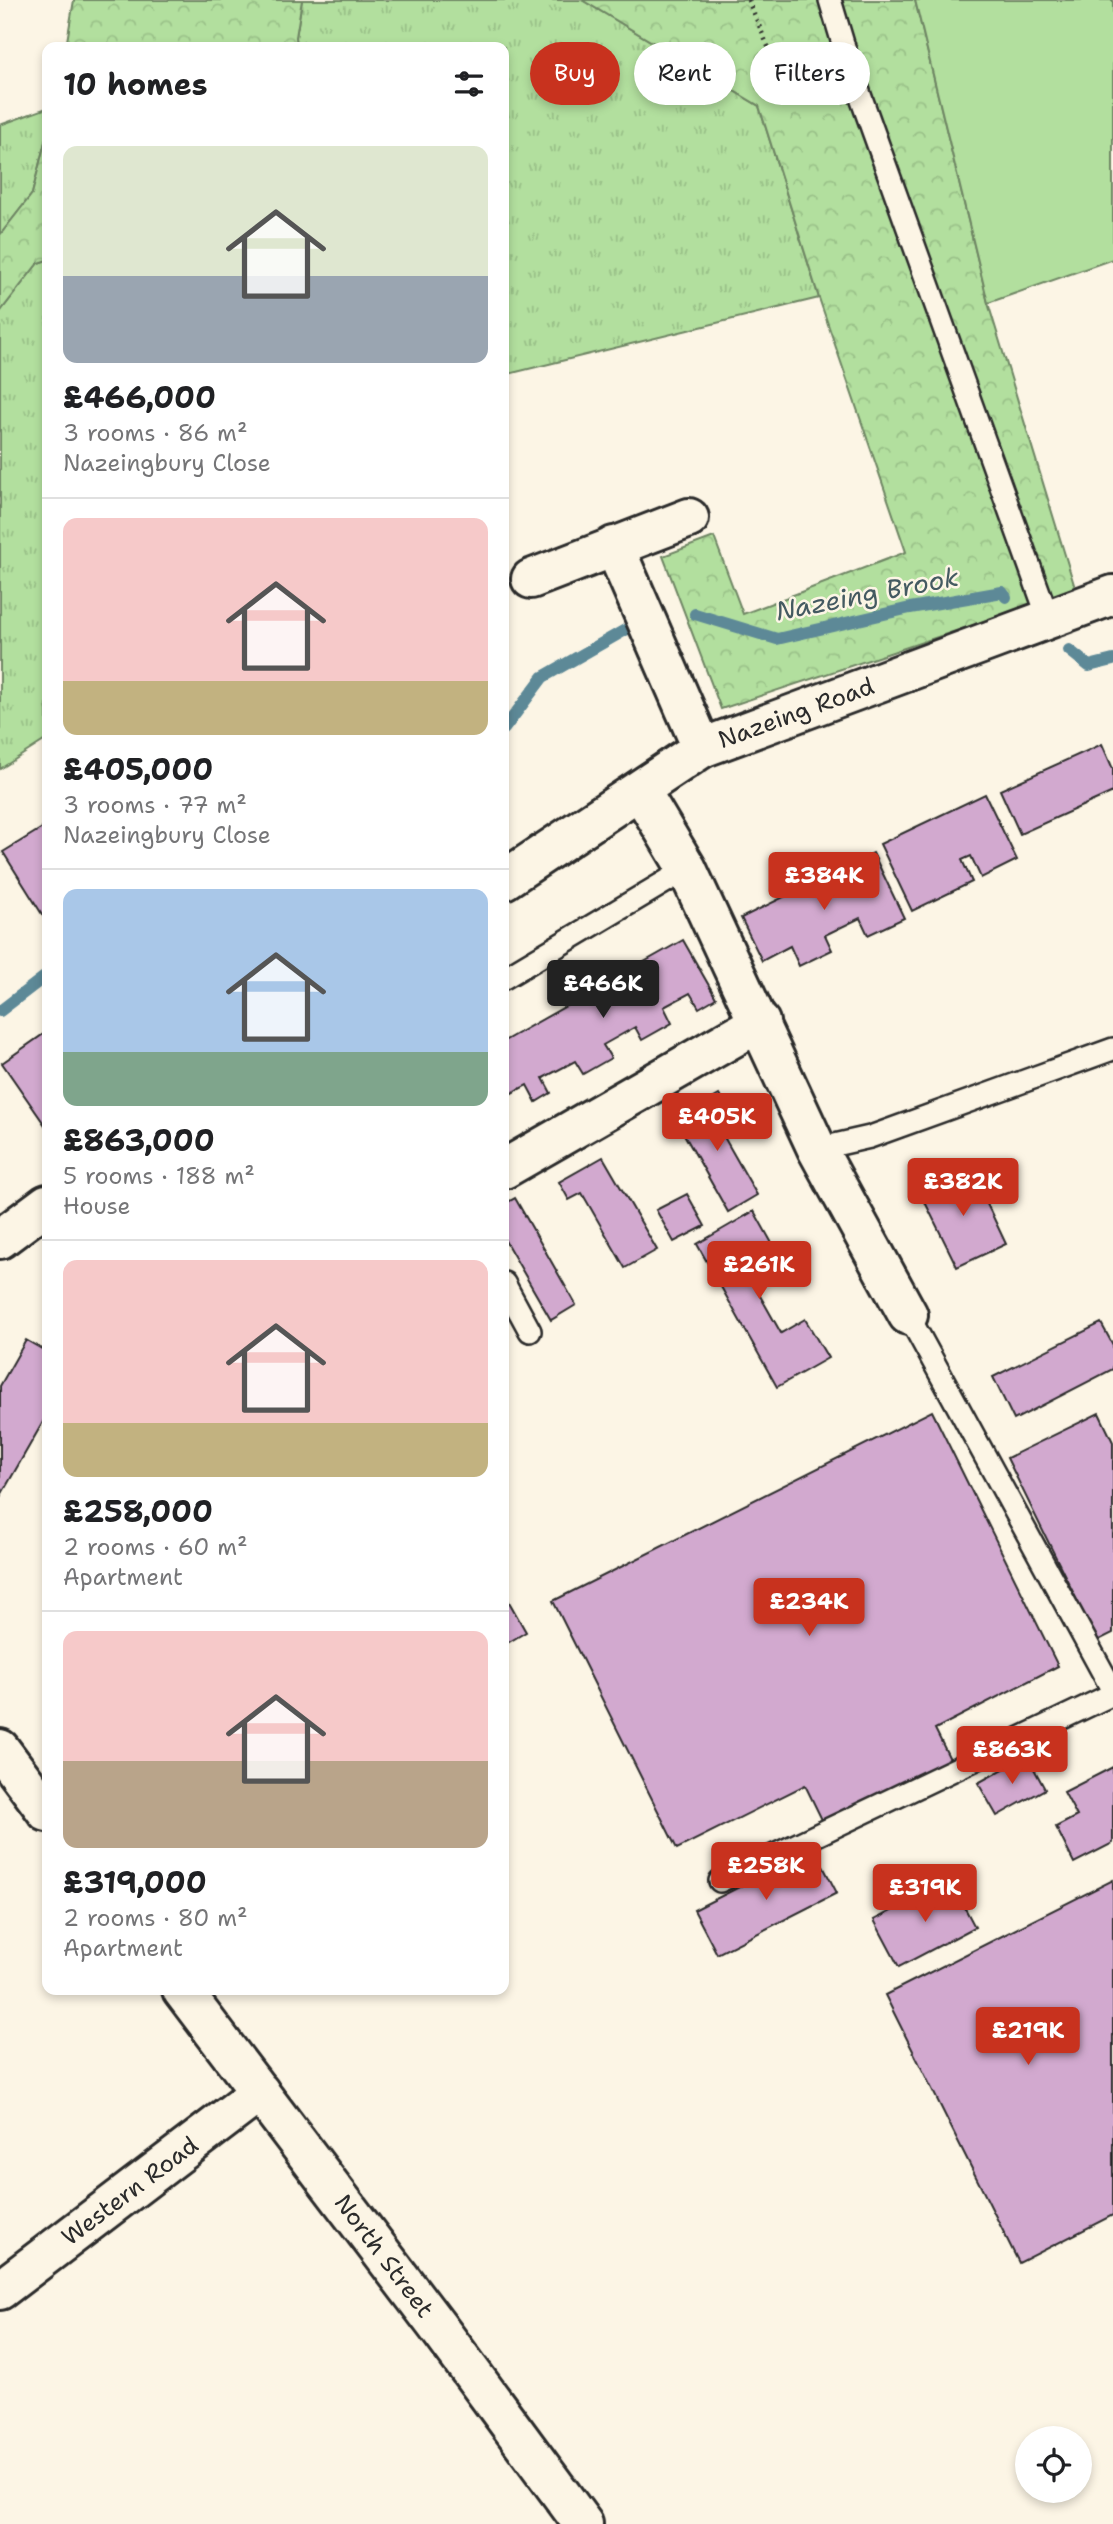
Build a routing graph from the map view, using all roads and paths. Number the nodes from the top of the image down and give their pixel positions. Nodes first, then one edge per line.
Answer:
1 (748, 0) edge
2 (830, 0) edge
3 (766, 42) edge
4 (843, 42) edge
5 (864, 105) edge
6 (689, 517) dead end
7 (614, 546) junction
8 (531, 579) dead end
9 (1113, 595) edge
10 (1049, 620) junction
11 (702, 748) junction
12 (640, 790) junction
13 (687, 869) junction
14 (509, 877) edge
15 (509, 975) edge
16 (760, 1022) junction
17 (1113, 1049) edge
18 (817, 1149) junction
19 (509, 1166) edge
20 (42, 1208) edge
21 (0, 1239) edge
22 (509, 1292) edge
23 (908, 1315) joint
24 (530, 1331) dead end
25 (1113, 1693) edge
26 (0, 1749) edge
27 (42, 1805) edge
28 (720, 1881) dead end
29 (186, 1995) edge
30 (260, 2092) junction
31 (0, 2290) edge
32 (583, 2524) edge

1 - 3 path
2 - 4 lane
5 - 10 lane
6 - 7 street
7 - 8 street
7 - 11 street
9 - 10 street, Nazeing Road
10 - 11 street, Nazeing Road
11 - 12 street, Nazeing Road
12 - 13 street
12 - 14 street, Nazeing Road
13 - 15 lane
13 - 16 street
16 - 18 street
16 - 19 street
17 - 18 lane
18 - 23 street
20 - 21 street
22 - 24 lane
23 - 25 lane
25 - 28 lane
26 - 27 street
29 - 30 street, North Street
30 - 31 street, Western Road
30 - 32 street, North Street

